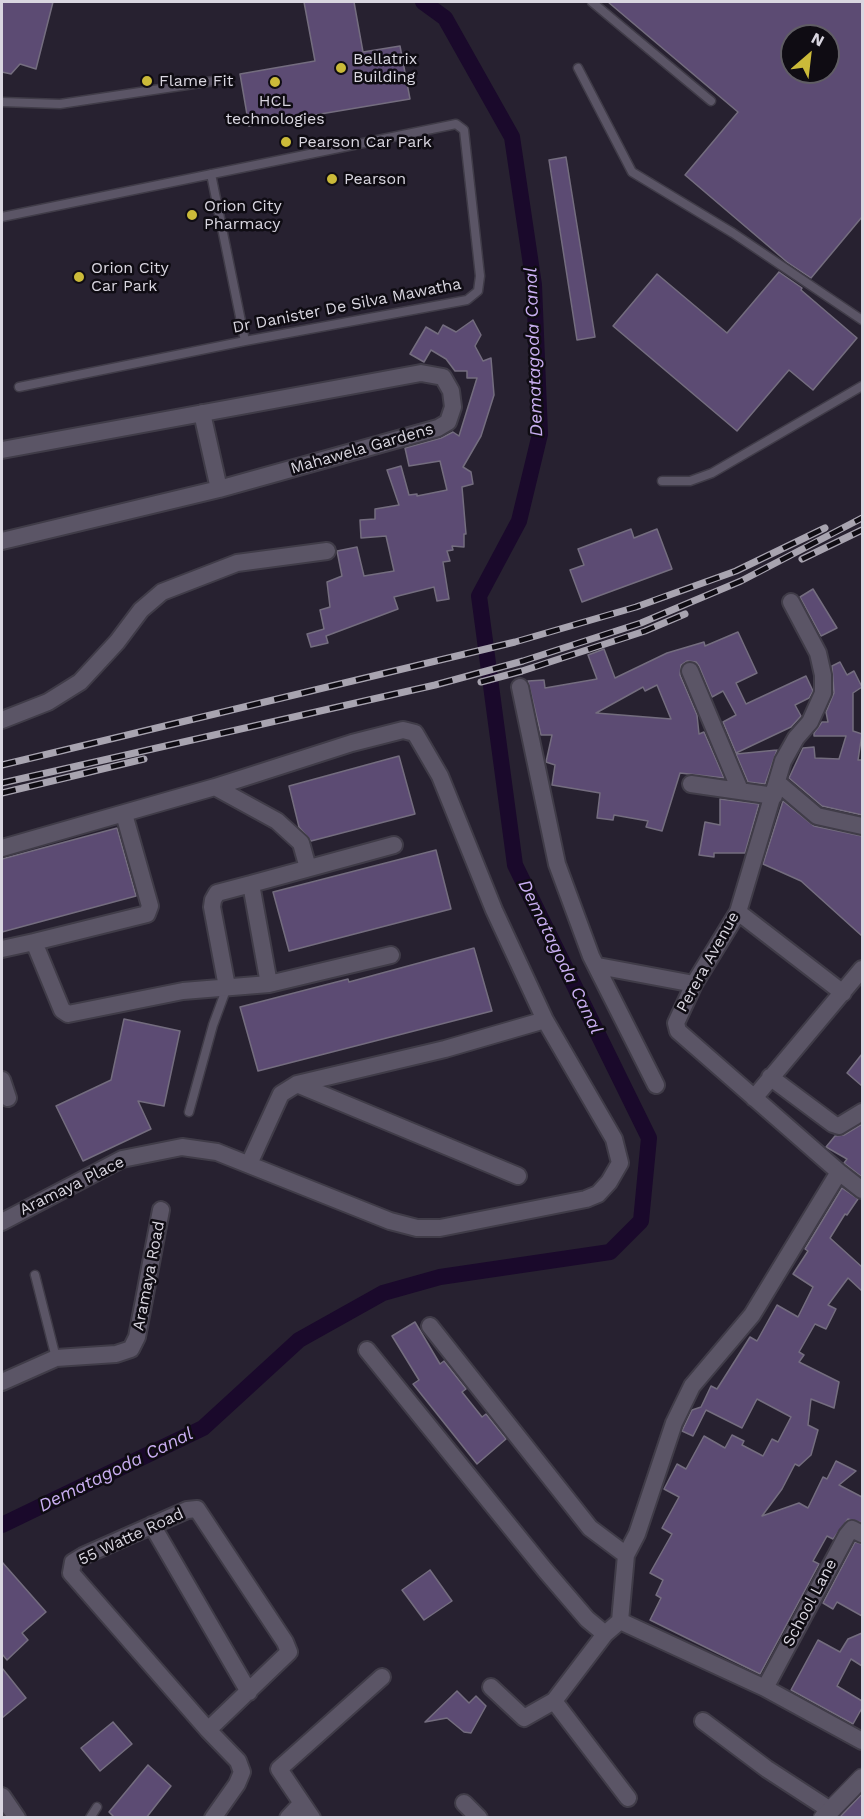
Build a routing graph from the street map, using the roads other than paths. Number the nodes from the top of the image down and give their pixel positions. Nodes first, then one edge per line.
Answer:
1 (592, 2) edge
2 (578, 68) dead end
3 (227, 79) dead end
4 (711, 101) dead end
5 (2, 102) edge
6 (211, 174) junction
7 (2, 217) edge
8 (862, 320) edge
9 (245, 340) junction
10 (862, 386) edge
11 (19, 387) dead end
12 (202, 413) junction
13 (2, 450) edge
14 (662, 481) dead end
15 (219, 489) junction
16 (2, 541) edge
17 (327, 550) dead end
18 (791, 602) dead end
19 (690, 671) dead end
20 (520, 687) dead end
21 (2, 720) edge
22 (691, 784) dead end
23 (215, 787) junction
24 (740, 789) junction
25 (776, 789) junction
26 (124, 814) junction
27 (862, 826) edge
28 (394, 845) dead end
29 (2, 848) edge
30 (308, 868) junction
31 (251, 884) junction
32 (738, 912) junction
33 (34, 942) junction
34 (2, 949) edge
35 (391, 955) dead end
36 (598, 966) junction
37 (862, 969) edge
38 (269, 984) junction
39 (693, 984) junction
40 (227, 987) junction
41 (843, 993) junction
42 (545, 1020) junction
43 (770, 1077) junction
44 (2, 1080) edge
45 (297, 1084) junction
46 (657, 1085) dead end
47 (8, 1098) dead end
48 (754, 1098) junction
49 (189, 1112) dead end
50 (862, 1112) edge
51 (249, 1164) junction
52 (839, 1172) junction
53 (518, 1176) dead end
54 (862, 1190) edge
55 (161, 1210) dead end
56 (2, 1222) edge
57 (34, 1275) dead end
58 (430, 1326) dead end
59 (367, 1350) dead end
60 (56, 1358) junction
61 (2, 1382) edge
62 (153, 1525) junction
63 (862, 1534) edge
64 (626, 1555) junction
65 (620, 1622) junction
66 (605, 1634) junction
67 (382, 1677) dead end
68 (491, 1687) dead end
69 (765, 1688) junction
70 (249, 1692) junction
71 (554, 1701) junction
72 (703, 1721) dead end
73 (208, 1730) junction
74 (862, 1741) edge
75 (862, 1779) edge
76 (2, 1796) edge
77 (628, 1798) dead end
78 (302, 1803) junction
79 (464, 1803) dead end
80 (97, 1807) dead end
81 (827, 1814) edge
82 (17, 1818) edge
83 (90, 1818) edge
84 (213, 1818) edge
85 (288, 1818) edge
86 (312, 1818) edge
87 (479, 1818) edge

1 - 4 lane
2 - 8 lane
3 - 5 lane
6 - 7 lane, Dr Danister De Silva Mawatha
6 - 9 lane
6 - 9 lane, Dr Danister De Silva Mawatha
9 - 11 lane, Dr Danister De Silva Mawatha
10 - 14 lane
12 - 13 street, Mahawela Gardens
12 - 15 street
12 - 15 street, Mahawela Gardens
15 - 16 street, Mahawela Gardens
17 - 21 street
18 - 25 street, Perera Avenue
19 - 24 street
20 - 36 street
22 - 24 street
23 - 26 street, Aramaya Place
23 - 30 street
23 - 42 street, Aramaya Place
24 - 25 street
25 - 27 street
25 - 32 street, Perera Avenue
26 - 29 street, Aramaya Place
26 - 33 street
28 - 30 street
30 - 31 street
31 - 38 street
31 - 40 street
32 - 39 street, Perera Avenue
32 - 41 street
33 - 34 street
33 - 40 street
35 - 38 street
36 - 39 street
36 - 46 street
37 - 41 street
38 - 40 street
39 - 48 street, Perera Avenue
40 - 49 lane
41 - 43 street
42 - 45 street
42 - 51 street, Aramaya Place
43 - 48 street
43 - 50 street
44 - 47 street
45 - 51 street
45 - 53 street
48 - 52 street, Perera Avenue
51 - 56 street, Aramaya Place
52 - 54 street, Perera Avenue
52 - 64 street
55 - 60 street, Aramaya Road
57 - 60 lane
58 - 64 street
59 - 66 street
60 - 61 street, Aramaya Road
62 - 70 street
62 - 70 street, 55 Watte Road
62 - 73 street, 55 Watte Road
63 - 69 street, School Lane
64 - 65 street
65 - 66 street
65 - 69 street
66 - 71 street
67 - 78 street
68 - 71 street
69 - 74 street
70 - 73 street, 55 Watte Road
71 - 77 street
72 - 81 street
73 - 84 street, 55 Watte Road
75 - 81 street
76 - 82 street
78 - 85 street
78 - 86 street
79 - 87 street
80 - 83 lane

